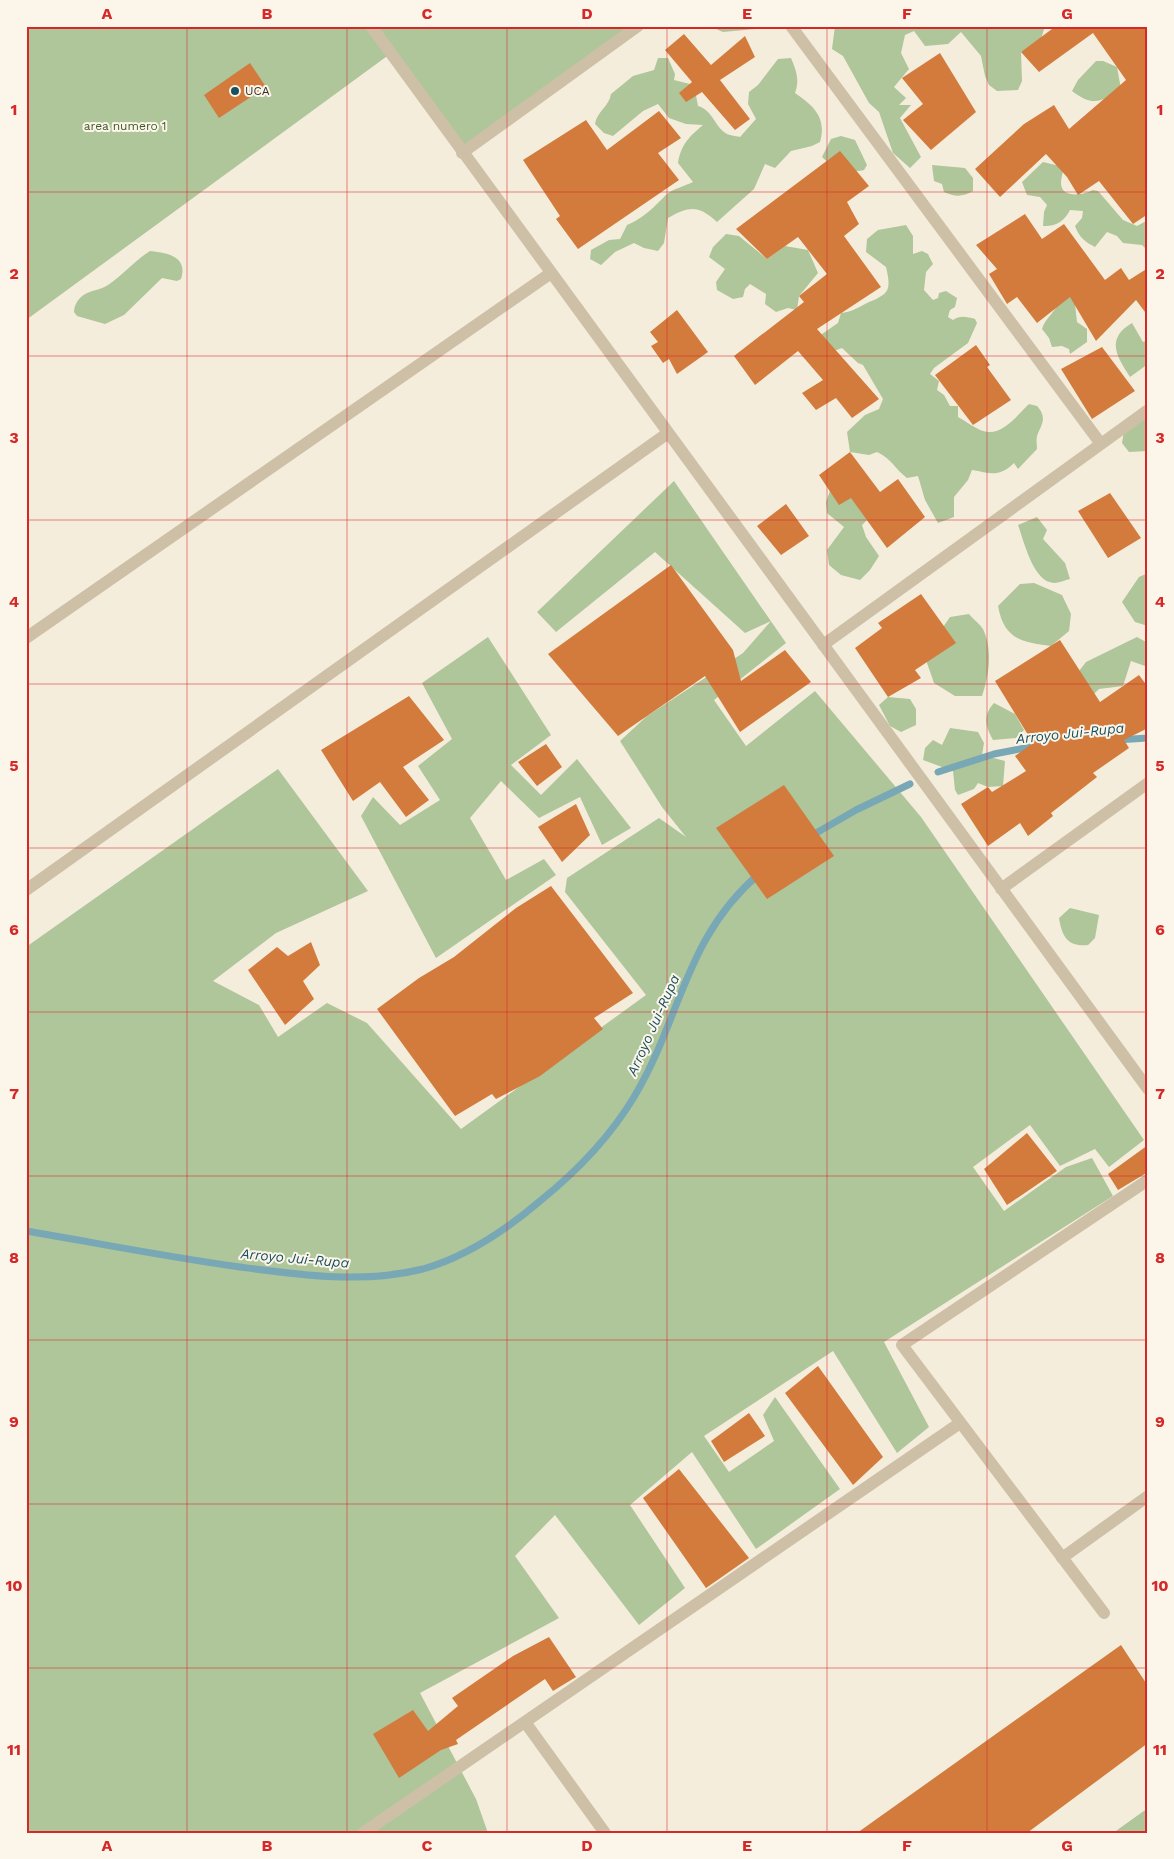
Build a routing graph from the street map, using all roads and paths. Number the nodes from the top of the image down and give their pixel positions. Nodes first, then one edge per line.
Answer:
1 (371, 26) edge
2 (638, 26) edge
3 (792, 26) edge
4 (462, 153) junction
5 (551, 273) junction
6 (1148, 410) edge
7 (668, 434) junction
8 (1101, 444) junction
9 (26, 638) edge
10 (823, 644) junction
11 (1148, 784) edge
12 (1001, 889) junction
13 (26, 890) edge
14 (1148, 1089) edge
15 (1148, 1180) edge
16 (960, 1423) junction
17 (1148, 1496) edge
18 (1062, 1558) junction
19 (1104, 1613) dead end
20 (525, 1722) junction
21 (362, 1833) edge
22 (605, 1833) edge

1 - 4 street
2 - 4 street
3 - 8 street
4 - 5 street
5 - 7 street
5 - 9 street
6 - 8 street
7 - 10 street
7 - 13 street
8 - 10 street
10 - 12 street
11 - 12 street
12 - 14 street
15 - 16 street
16 - 18 street
16 - 20 street
17 - 18 street
18 - 19 street
20 - 21 street
20 - 22 street

